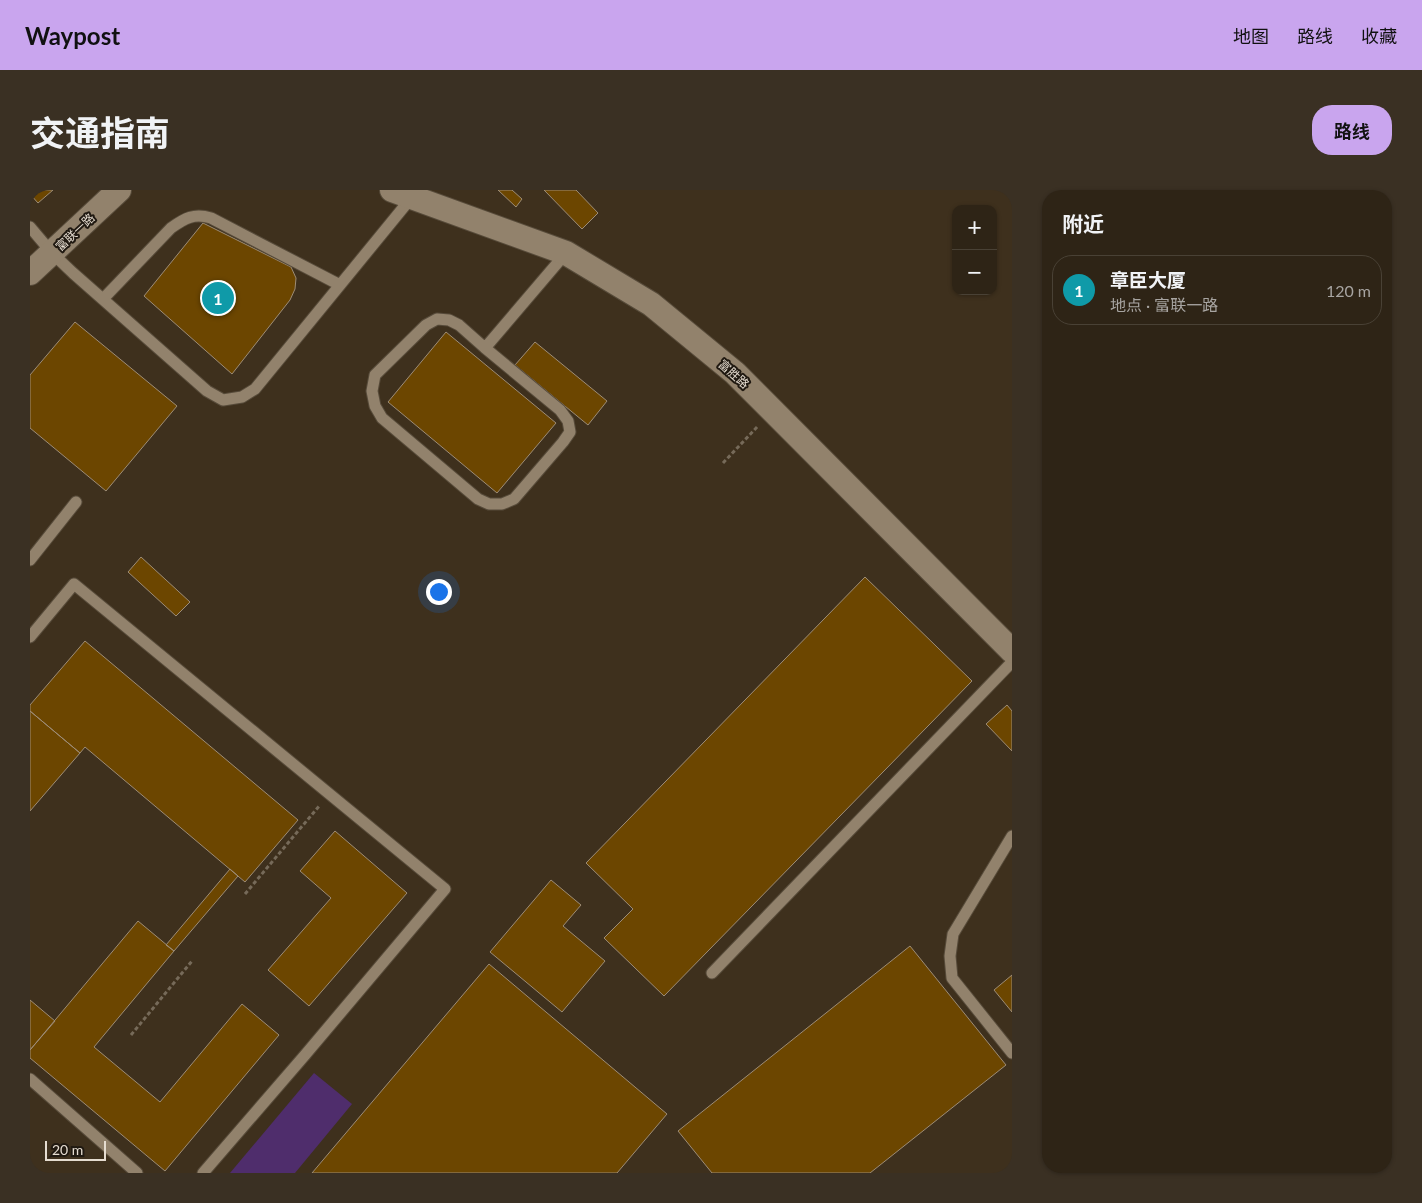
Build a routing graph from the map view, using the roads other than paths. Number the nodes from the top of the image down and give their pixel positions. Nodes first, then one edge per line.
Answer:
1 (119, 190) edge
2 (402, 194) edge
3 (30, 227) edge
4 (52, 253) junction
5 (566, 253) junction
6 (30, 273) edge
7 (340, 285) junction
8 (103, 299) junction
9 (485, 348) junction
10 (76, 502) dead end
11 (30, 560) edge
12 (30, 637) edge
13 (1012, 650) edge
14 (1012, 662) edge
15 (1012, 836) edge
16 (712, 973) dead end
17 (1012, 1053) edge
18 (30, 1079) edge
19 (138, 1173) edge
20 (203, 1173) edge

1 - 4 street, 富联一路
2 - 5 street, 富胜路
2 - 7 lane
3 - 4 lane
4 - 6 street, 富联一路
4 - 8 lane
5 - 9 lane
5 - 13 street, 富胜路
7 - 8 lane
7 - 8 lane
9 - 9 lane
10 - 11 lane
12 - 20 lane
14 - 16 lane
15 - 17 lane
18 - 19 lane

